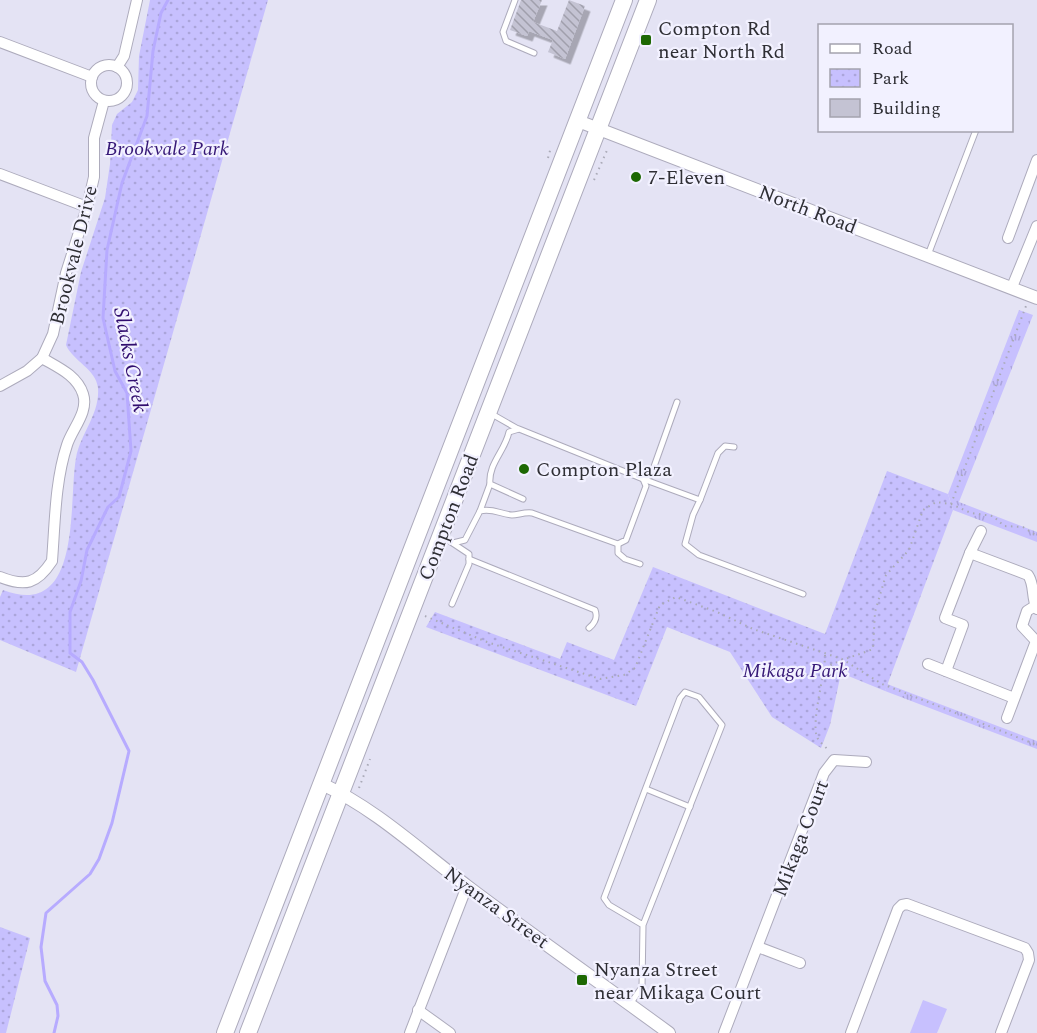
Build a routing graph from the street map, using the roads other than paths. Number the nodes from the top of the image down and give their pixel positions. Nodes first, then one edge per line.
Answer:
1 (137, 0) edge
2 (516, 0) edge
3 (624, 0) edge
4 (648, 0) edge
5 (0, 42) edge
6 (534, 53) dead end
7 (117, 68) junction
8 (92, 77) junction
9 (104, 101) junction
10 (578, 121) junction
11 (598, 129) junction
12 (975, 132) edge
13 (1037, 160) edge
14 (0, 174) edge
15 (87, 207) junction
16 (1037, 226) edge
17 (1008, 238) dead end
18 (928, 255) junction
19 (1012, 287) junction
20 (1034, 296) edge
21 (42, 358) junction
22 (0, 386) edge
23 (677, 402) dead end
24 (489, 412) junction
25 (519, 429) junction
26 (734, 447) dead end
27 (643, 479) junction
28 (490, 484) junction
29 (523, 498) dead end
30 (700, 500) junction
31 (480, 511) junction
32 (981, 531) dead end
33 (447, 539) junction
34 (618, 544) junction
35 (970, 553) junction
36 (469, 559) junction
37 (640, 564) dead end
38 (0, 577) edge
39 (803, 594) dead end
40 (452, 604) dead end
41 (1036, 607) edge
42 (589, 628) dead end
43 (927, 664) dead end
44 (946, 671) junction
45 (1014, 698) junction
46 (1007, 718) dead end
47 (866, 762) dead end
48 (322, 784) junction
49 (646, 789) junction
50 (342, 793) junction
51 (690, 807) junction
52 (466, 886) junction
53 (643, 925) junction
54 (758, 947) junction
55 (800, 963) dead end
56 (630, 1004) junction
57 (418, 1010) junction
58 (225, 1033) edge
59 (248, 1033) edge
60 (410, 1033) edge
61 (450, 1033) edge
62 (669, 1033) edge
63 (724, 1033) edge
64 (851, 1033) edge
65 (1001, 1033) edge

1 - 7 street
2 - 6 lane
3 - 10 main road, Compton Road
4 - 11 main road, Compton Road
5 - 8 street
7 - 8 street
7 - 9 street
8 - 9 street
9 - 15 street, Brookvale Drive
10 - 11 street, North Road
10 - 48 main road, Compton Road
11 - 18 street, North Road
11 - 24 main road, Compton Road
12 - 18 lane
13 - 17 street
14 - 15 street
15 - 21 street, Brookvale Drive
16 - 19 street
18 - 19 street, North Road
19 - 20 street, North Road
21 - 22 street, Brookvale Drive
21 - 38 street
23 - 27 lane
24 - 25 lane
24 - 33 main road, Compton Road
25 - 27 lane
25 - 28 lane
26 - 30 lane
27 - 30 lane
27 - 34 lane
28 - 29 lane
28 - 31 lane
30 - 39 lane
31 - 33 lane
31 - 34 lane
32 - 35 street
33 - 36 lane
33 - 50 main road, Compton Road
34 - 37 lane
35 - 41 street
35 - 44 street
36 - 40 lane
36 - 42 lane
41 - 45 street
43 - 44 street
44 - 45 street
45 - 46 street
47 - 54 street, Mikaga Court
48 - 50 street, Nyanza Street
48 - 58 main road, Compton Road
49 - 51 lane
49 - 51 lane
49 - 53 lane
50 - 52 street, Nyanza Street
50 - 59 main road, Compton Road
51 - 53 lane
52 - 56 street, Nyanza Street
52 - 57 street
53 - 56 lane
54 - 55 street
54 - 63 street, Mikaga Court
56 - 62 street, Nyanza Street
57 - 60 street
57 - 61 street
64 - 65 street

